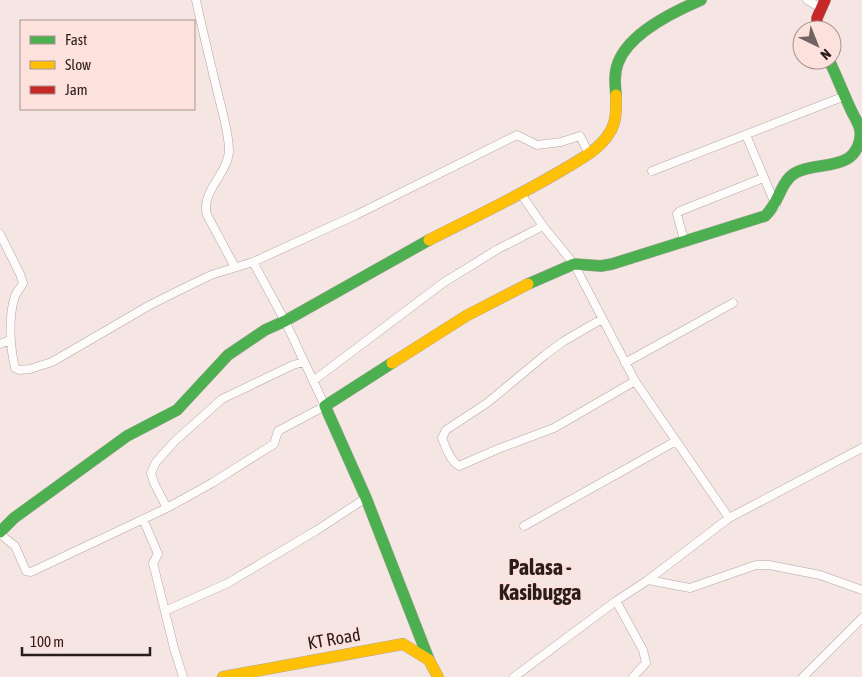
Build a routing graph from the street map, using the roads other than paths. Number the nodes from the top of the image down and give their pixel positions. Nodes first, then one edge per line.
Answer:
1 (196, 0) edge
2 (702, 0) edge
3 (807, 0) edge
4 (824, 3) edge
5 (816, 20) edge
6 (833, 70) edge
7 (845, 96) junction
8 (746, 135) junction
9 (588, 154) junction
10 (652, 171) dead end
11 (763, 178) junction
12 (521, 194) junction
13 (776, 206) junction
14 (543, 226) junction
15 (0, 234) edge
16 (684, 240) junction
17 (253, 262) junction
18 (574, 264) junction
19 (235, 267) junction
20 (733, 303) dead end
21 (602, 319) junction
22 (285, 321) junction
23 (10, 340) junction
24 (0, 344) edge
25 (304, 362) junction
26 (626, 362) junction
27 (313, 381) junction
28 (635, 381) junction
29 (325, 406) junction
30 (676, 441) junction
31 (862, 448) edge
32 (366, 498) junction
33 (167, 508) junction
34 (729, 518) junction
35 (143, 519) junction
36 (524, 526) dead end
37 (0, 533) edge
38 (648, 580) junction
39 (862, 590) edge
40 (616, 601) junction
41 (165, 611) junction
42 (862, 618) edge
43 (428, 660) junction
44 (183, 677) edge
45 (223, 677) edge
46 (438, 677) edge
47 (514, 677) edge
48 (633, 677) edge
49 (803, 677) edge

1 - 19 street
2 - 9 main road
3 - 4 street
4 - 5 main road
6 - 7 main road
7 - 8 street
7 - 13 main road
8 - 10 street
8 - 11 street
9 - 12 main road
9 - 17 street
11 - 13 street
11 - 16 street
12 - 14 street
12 - 22 main road
13 - 16 main road
14 - 18 street
14 - 27 street
15 - 23 street
16 - 18 main road
17 - 19 street
17 - 22 street
18 - 21 street
18 - 29 main road
19 - 23 street
20 - 26 street
21 - 26 street
21 - 28 street
22 - 25 street
22 - 37 main road
23 - 24 street
25 - 27 street
25 - 33 street
26 - 28 street
27 - 29 street
28 - 30 street
29 - 32 main road
29 - 33 street
30 - 34 street
30 - 36 street
31 - 34 street
32 - 41 street
32 - 43 main road
33 - 35 street
34 - 38 street
35 - 37 street
35 - 41 street
38 - 39 street
38 - 40 street
40 - 47 street
40 - 48 street
41 - 44 street
42 - 49 street
43 - 45 main road, KT Road
43 - 46 main road, KT Road

